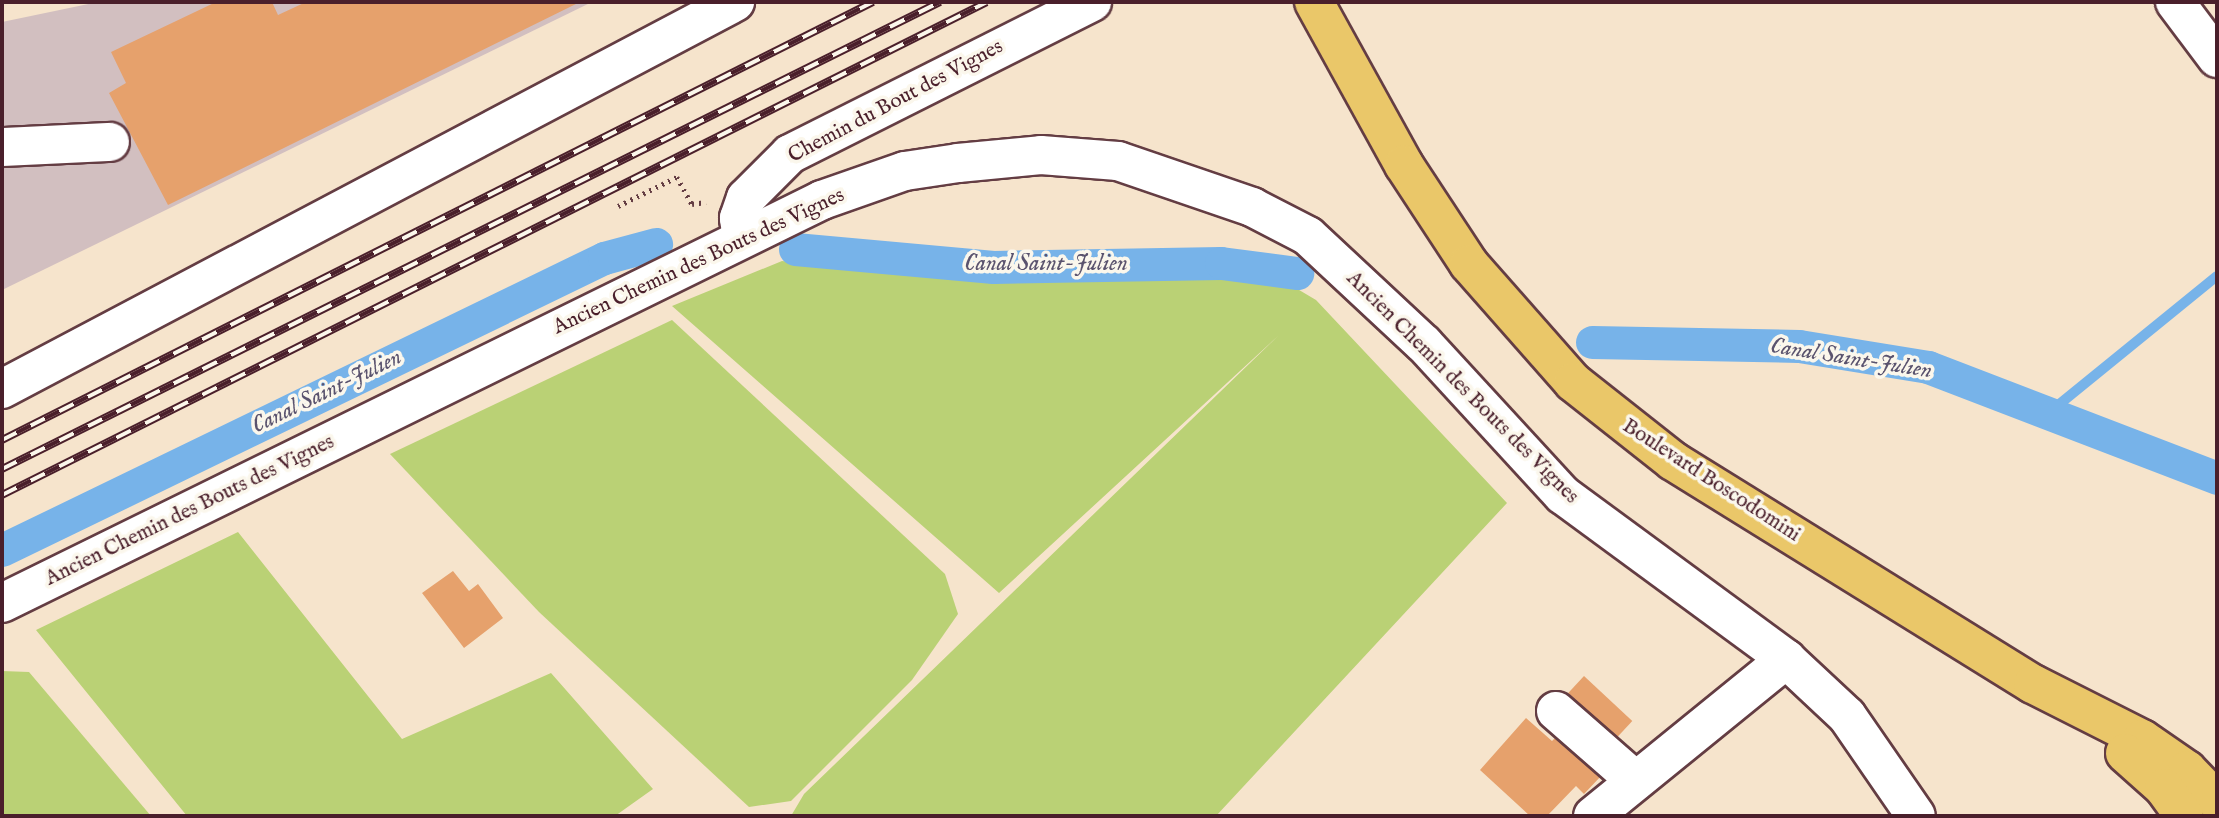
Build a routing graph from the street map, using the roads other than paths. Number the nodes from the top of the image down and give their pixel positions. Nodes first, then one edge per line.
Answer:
1 (735, 2) edge
2 (1092, 2) edge
3 (2175, 2) edge
4 (1315, 4) edge
5 (2217, 58) edge
6 (110, 142) dead end
7 (2, 147) edge
8 (742, 238) junction
9 (2, 389) edge
10 (2, 603) edge
11 (1786, 659) junction
12 (2034, 684) junction
13 (1556, 711) dead end
14 (1636, 781) junction
15 (2217, 801) edge
16 (1593, 816) edge
17 (1916, 816) edge
18 (2184, 816) edge

1 - 9 street
2 - 8 street, Chemin du Bout des Vignes
3 - 5 street
4 - 12 main road, Boulevard Boscodomini
6 - 7 street
8 - 10 street, Ancien Chemin des Bouts des Vignes
8 - 11 street, Ancien Chemin des Bouts des Vignes
11 - 14 street
11 - 17 street, Ancien Chemin des Bouts des Vignes
12 - 15 main road, Boulevard Boscodomini
12 - 18 main road, Boulevard Boscodomini
13 - 14 street
14 - 16 street

